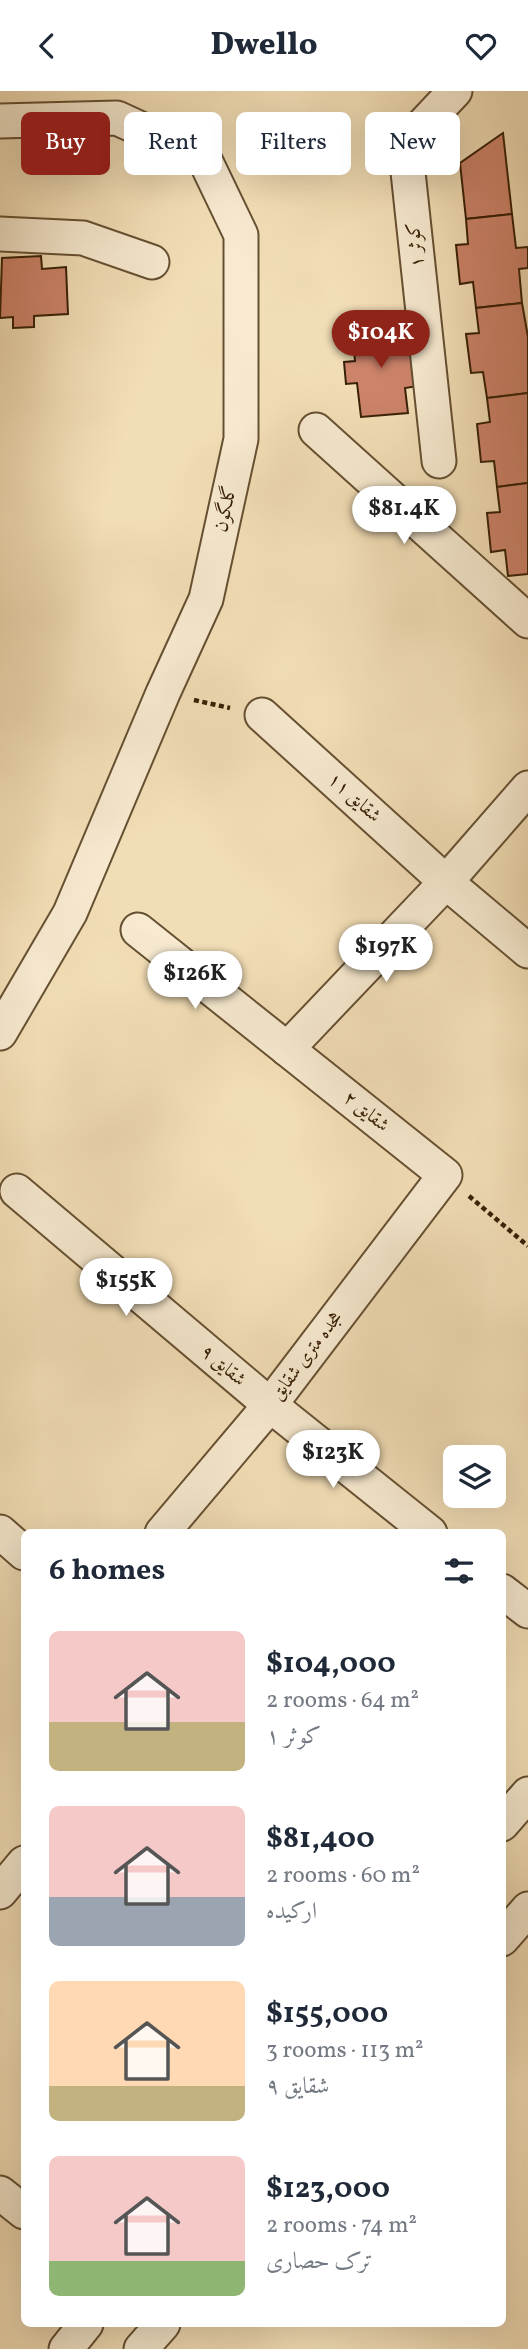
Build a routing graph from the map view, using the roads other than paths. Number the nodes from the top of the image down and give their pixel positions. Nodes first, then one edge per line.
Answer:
1 (455, 91) edge
2 (0, 121) edge
3 (0, 233) edge
4 (152, 262) dead end
5 (316, 431) dead end
6 (439, 461) dead end
7 (528, 621) edge
8 (262, 715) road end
9 (528, 788) edge
10 (446, 882) junction
11 (138, 930) dead end
12 (528, 951) edge
13 (0, 1033) edge
14 (287, 1049) junction
15 (445, 1175) joint
16 (17, 1191) dead end
17 (270, 1405) junction
18 (165, 1529) edge
19 (425, 1529) edge
20 (0, 1532) edge
21 (21, 1550) edge
22 (506, 1594) edge
23 (528, 1611) edge
24 (528, 1794) edge
25 (506, 1819) edge
26 (528, 1909) edge
27 (506, 1934) edge
28 (0, 2193) edge
29 (21, 2210) edge
30 (84, 2327) edge
31 (160, 2327) edge
32 (66, 2349) edge
33 (141, 2349) edge

1 - 6 street, کوثر ۱
2 - 13 street, گلگون
3 - 4 street
5 - 7 street
8 - 10 street, شقایق ۱۱
9 - 10 street
10 - 12 street, شقایق ۱۱
10 - 14 street
11 - 14 street, ۲ شقایق
14 - 15 street, ۲ شقایق
15 - 17 street, هجده متری شقایق
16 - 17 street, شقایق ۹
17 - 18 street, هجده متری شقایق
17 - 19 street, شقایق ۹
20 - 21 street
22 - 23 street
24 - 25 street
26 - 27 street
28 - 29 street
30 - 32 street
31 - 33 street

